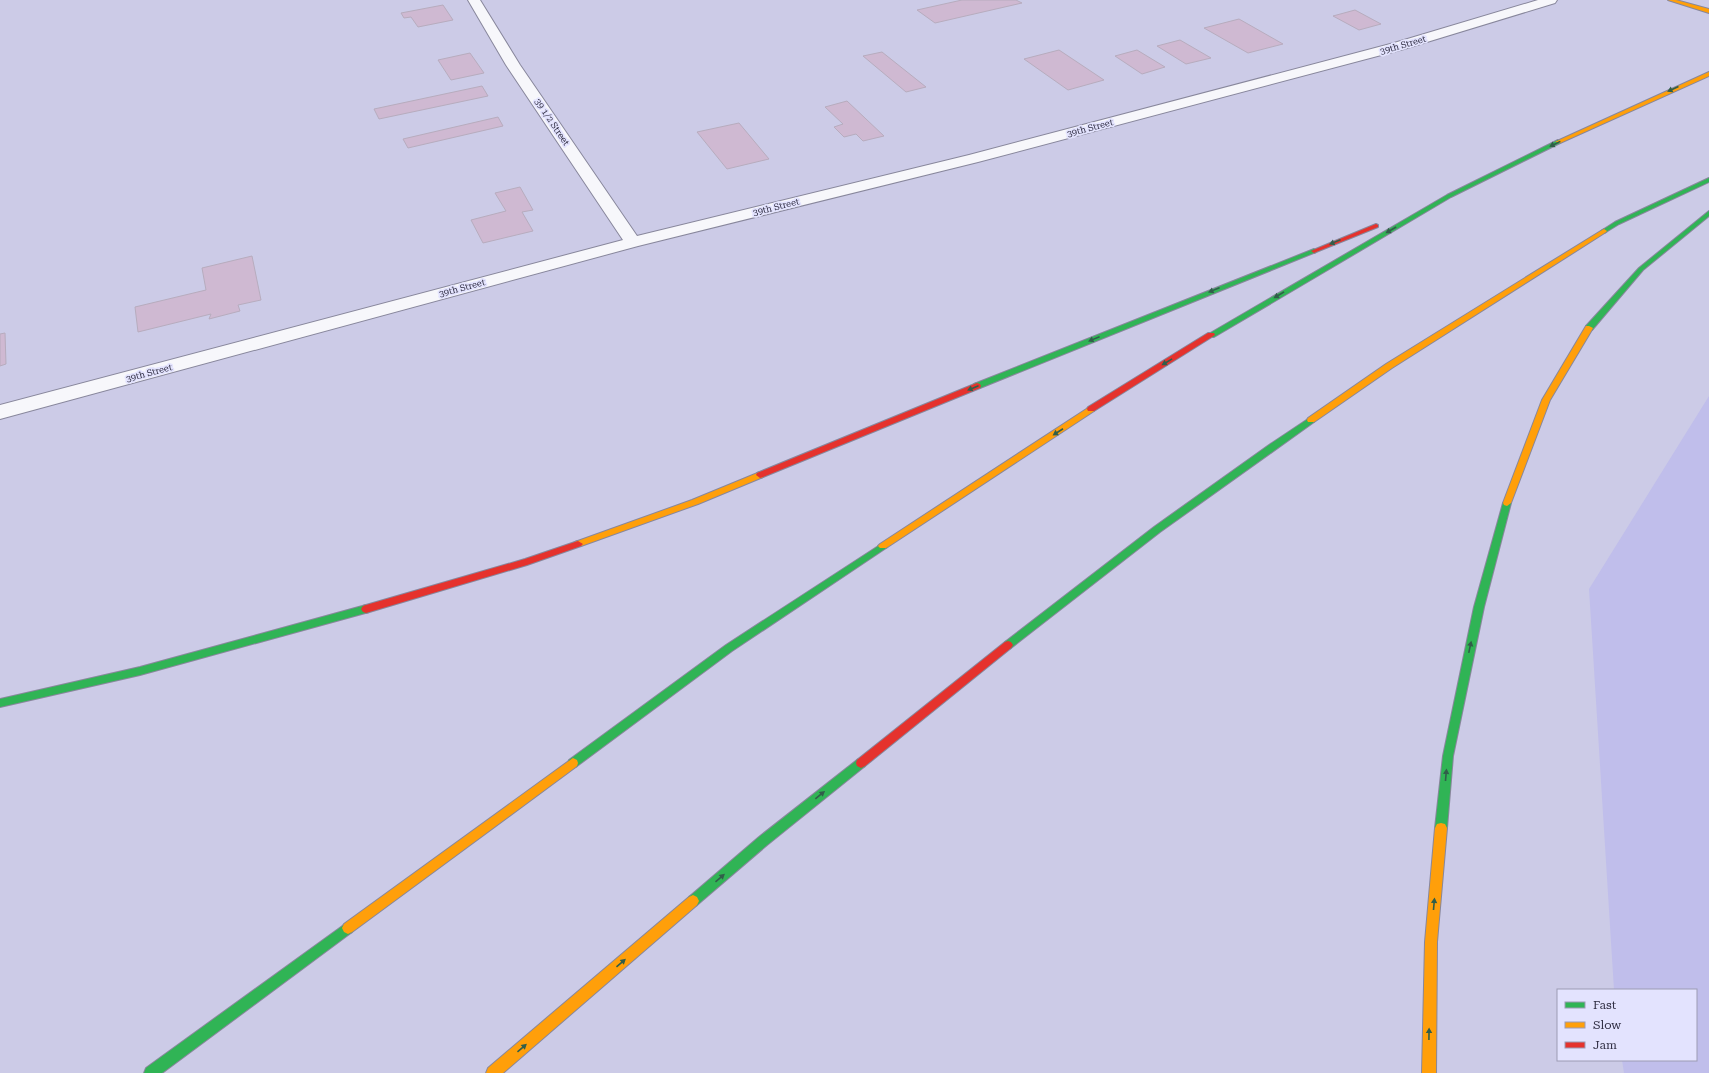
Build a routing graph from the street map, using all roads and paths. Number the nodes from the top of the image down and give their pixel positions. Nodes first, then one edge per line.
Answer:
1 (474, 0) edge
2 (1551, 0) edge
3 (1670, 0) edge
4 (1709, 11) edge
5 (1709, 74) edge
6 (1709, 180) edge
7 (1449, 196) junction
8 (1709, 213) edge
9 (633, 242) junction
10 (0, 412) edge
11 (0, 703) edge
12 (151, 1073) edge
13 (493, 1073) edge
14 (1429, 1073) edge

1 - 9 street, 39 1/2 Street
2 - 9 street, 39th Street
3 - 4 main road
5 -> 7 main road
13 -> 6 main road
7 -> 11 main road
7 -> 12 main road
14 -> 8 main road
9 - 10 street, 39th Street

